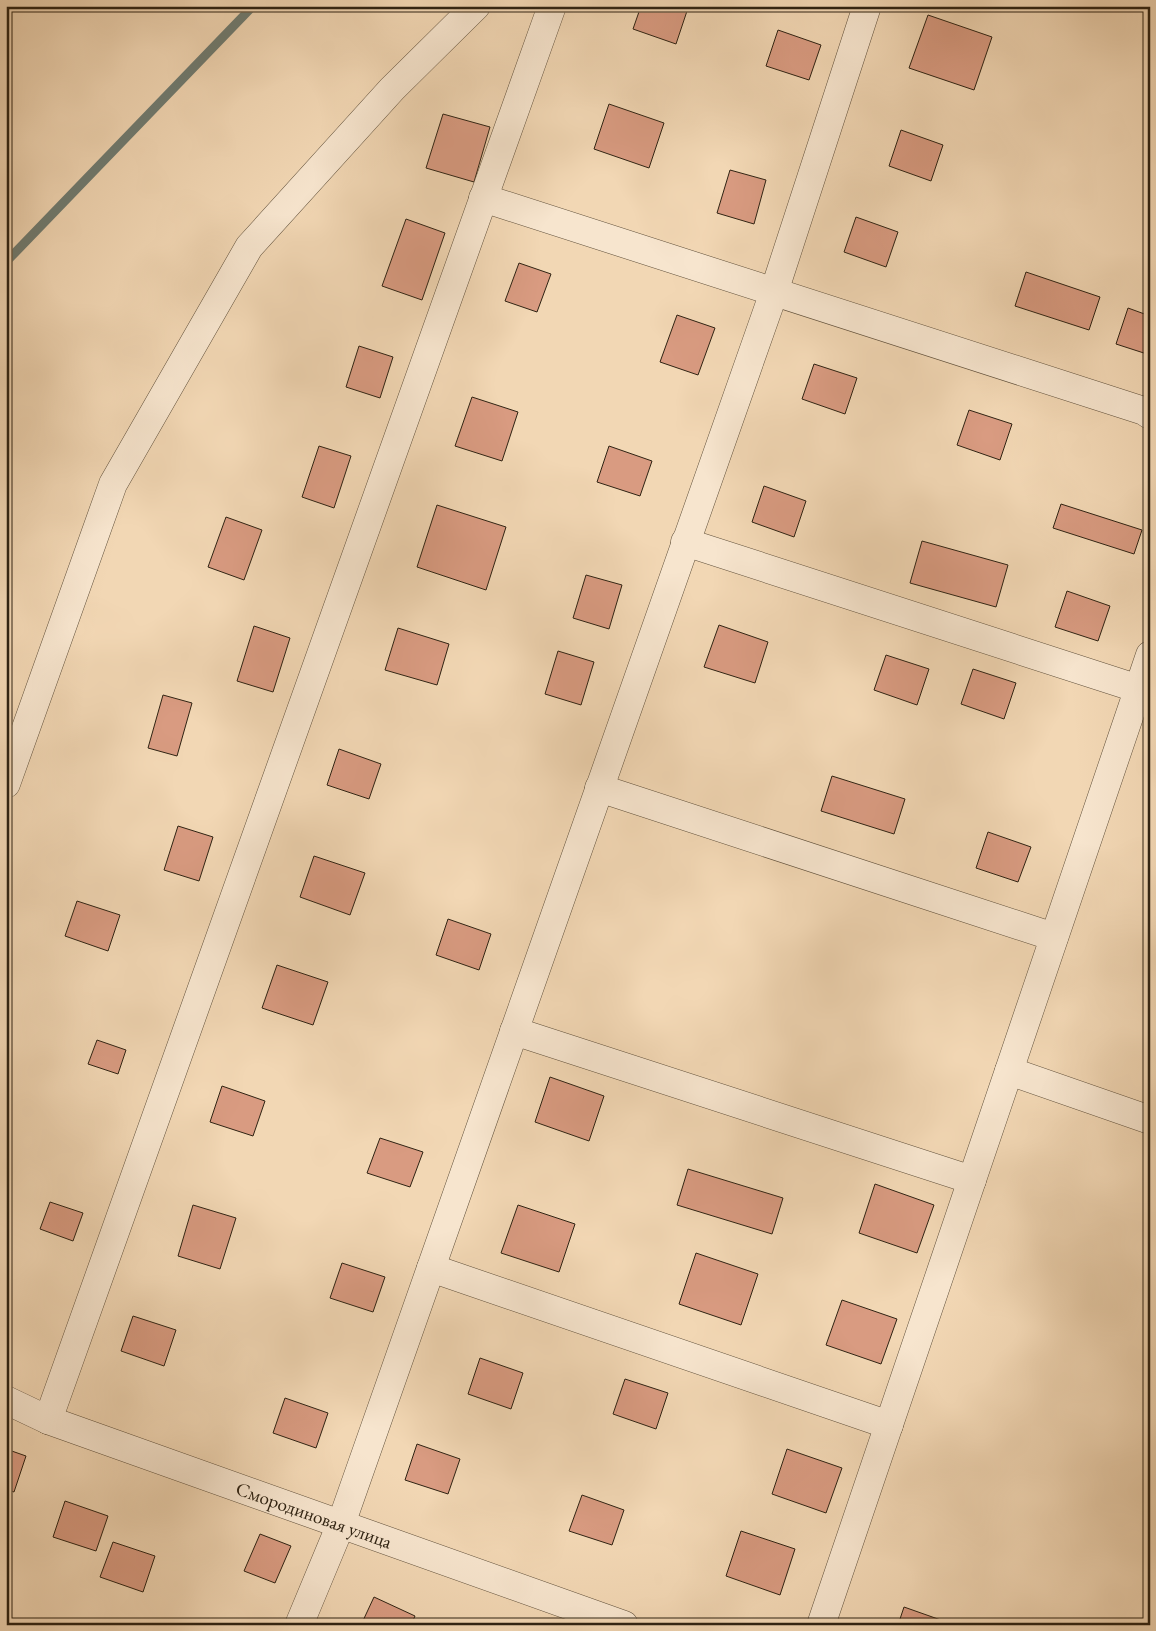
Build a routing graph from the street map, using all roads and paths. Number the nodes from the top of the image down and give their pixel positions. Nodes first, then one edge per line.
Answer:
1 (476, 6) edge
2 (552, 6) edge
3 (866, 6) edge
4 (483, 198) junction
5 (774, 292) junction
6 (1150, 415) edge
7 (685, 542) junction
8 (1150, 655) edge
9 (1139, 689) junction
10 (6, 784) edge
11 (599, 788) junction
12 (1054, 938) junction
13 (514, 1031) junction
14 (1009, 1071) junction
15 (1150, 1120) edge
16 (972, 1180) junction
17 (431, 1268) junction
18 (6, 1400) edge
19 (48, 1420) junction
20 (889, 1425) junction
21 (341, 1524) junction
22 (299, 1625) edge
23 (624, 1625) edge
24 (821, 1625) edge

1 - 10 street
2 - 4 street
3 - 5 street
4 - 5 street
4 - 19 street
5 - 6 street
5 - 7 street
7 - 9 street
7 - 11 street
8 - 9 street
9 - 12 street
11 - 12 street
11 - 13 street
12 - 14 street
13 - 16 street
13 - 17 street
14 - 15 street
14 - 16 street
16 - 20 street
17 - 20 street
17 - 21 street
18 - 19 street, Смородиновая улица
19 - 21 street, Смородиновая улица
20 - 24 street
21 - 22 street
21 - 23 street, Смородиновая улица

